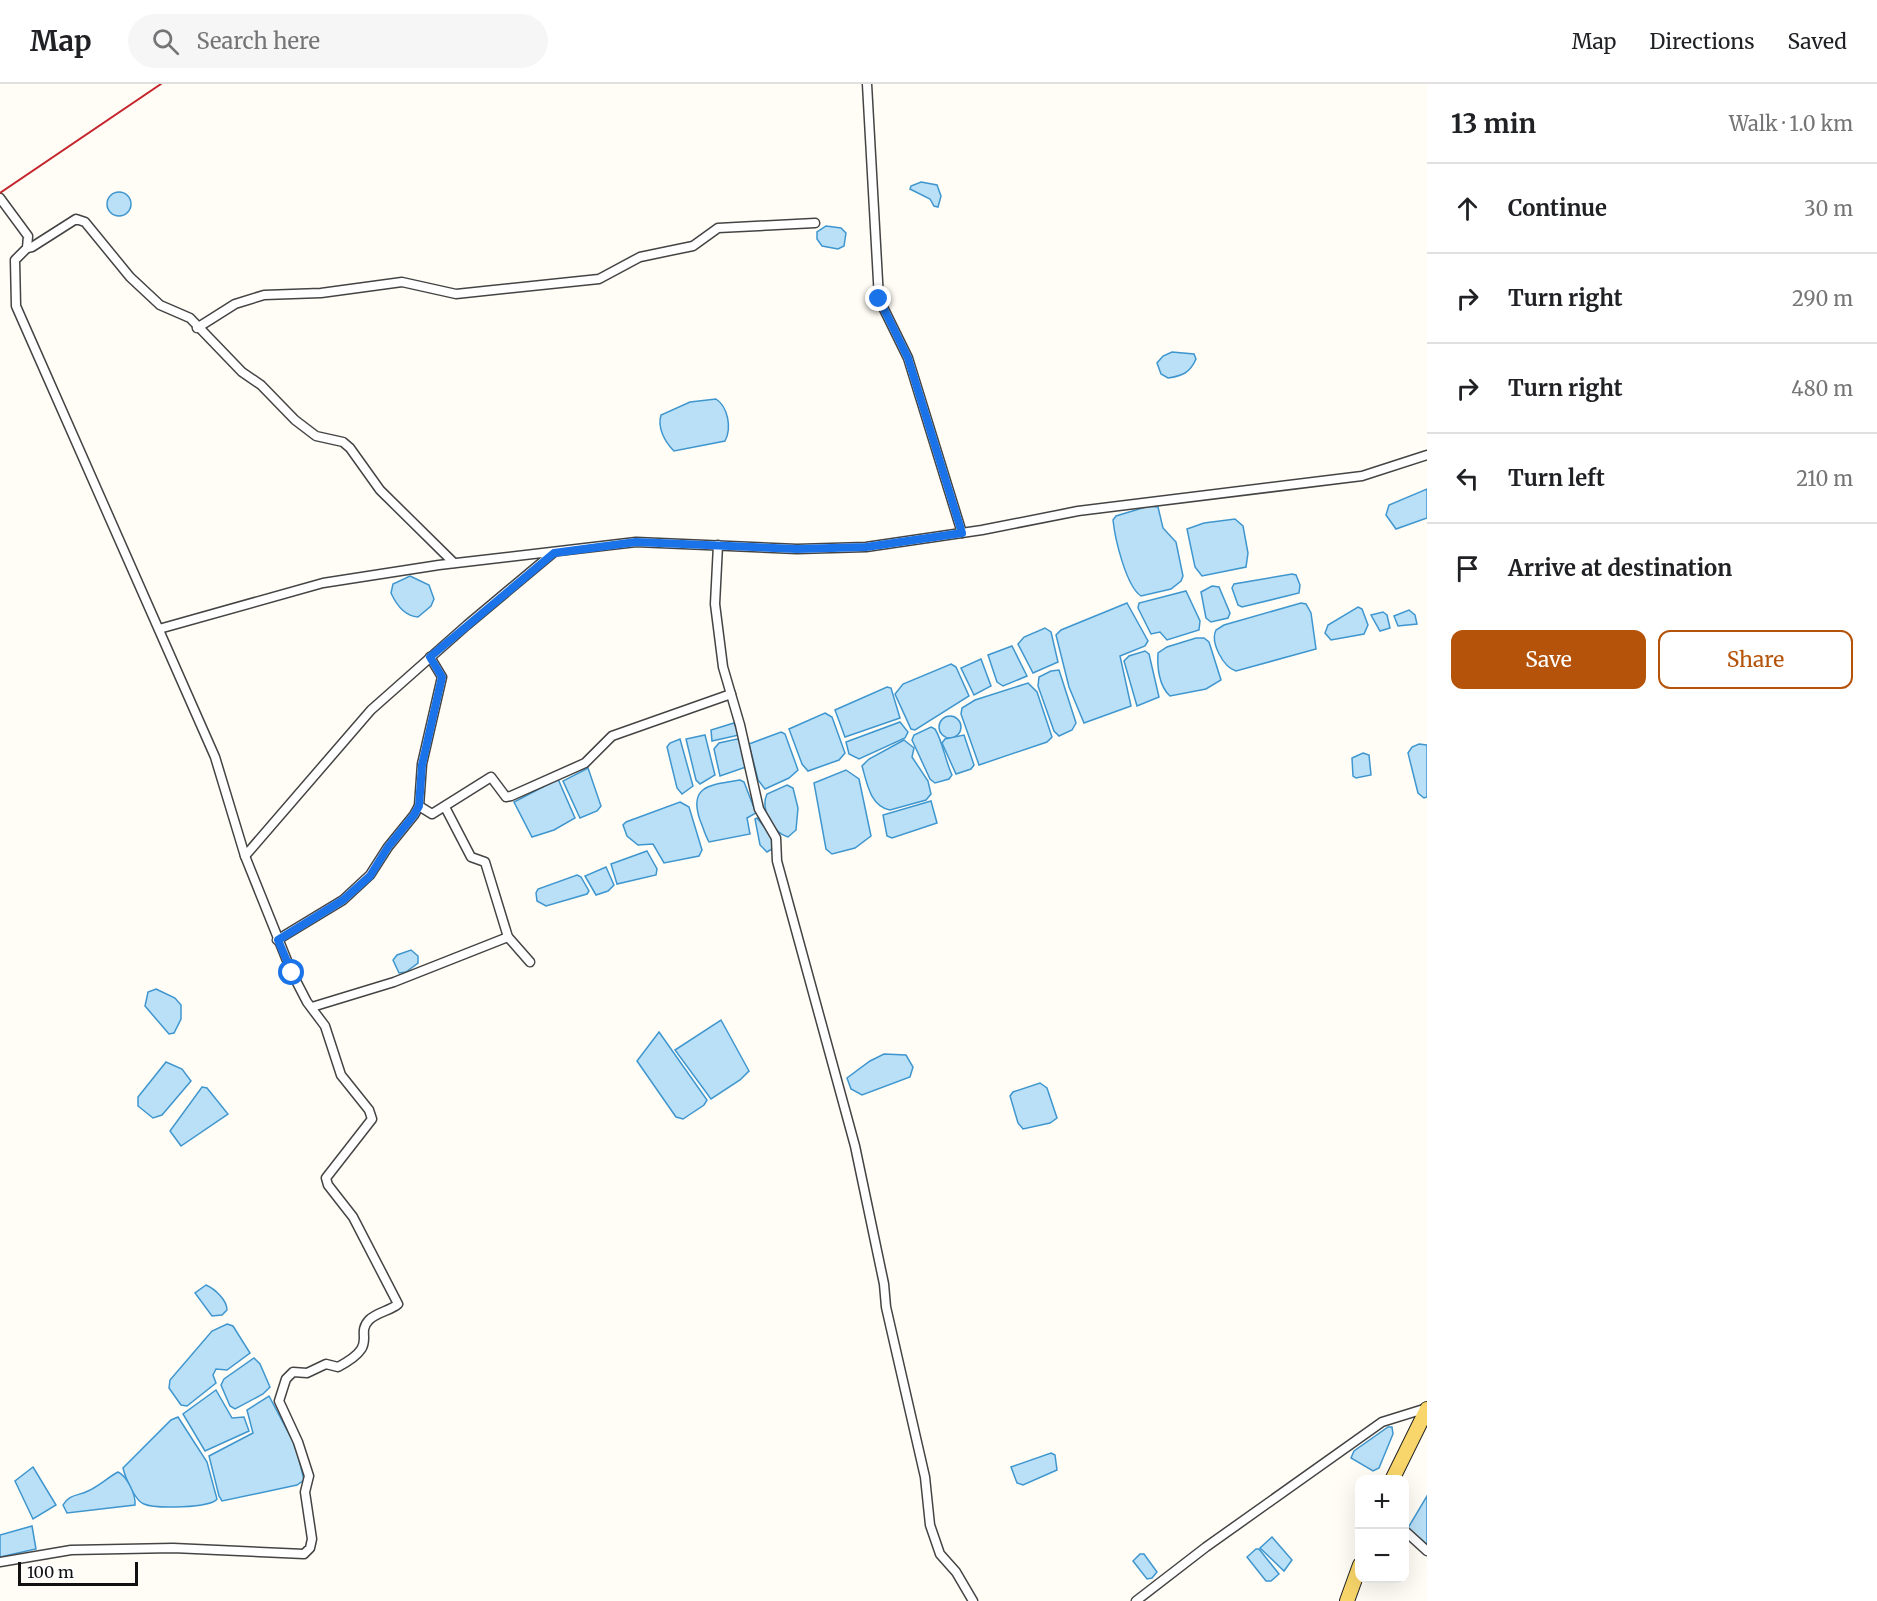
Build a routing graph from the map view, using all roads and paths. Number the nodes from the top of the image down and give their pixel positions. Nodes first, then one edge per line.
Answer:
1 (867, 84) edge
2 (0, 198) edge
3 (815, 223) dead end
4 (27, 248) junction
5 (197, 328) junction
6 (1427, 455) edge
7 (962, 533) junction
8 (718, 545) junction
9 (554, 553) junction
10 (454, 563) junction
11 (159, 629) junction
12 (430, 657) junction
13 (731, 694) junction
14 (419, 806) junction
15 (445, 807) junction
16 (245, 856) junction
17 (508, 937) junction
18 (278, 940) junction
19 (530, 962) dead end
20 (312, 1007) junction
21 (1427, 1409) edge
22 (1394, 1475) edge
23 (1409, 1535) edge
24 (1427, 1551) edge
25 (0, 1562) edge
26 (1355, 1577) edge
27 (973, 1601) edge
28 (1136, 1601) edge
29 (1347, 1601) edge

1 - 7 street
2 - 4 street
3 - 5 street
4 - 5 street
4 - 11 street
5 - 10 street
6 - 7 street
7 - 8 street
8 - 9 street
8 - 13 street
9 - 10 street
9 - 12 street
10 - 11 street
11 - 16 street
12 - 14 street
12 - 16 street
13 - 15 street
13 - 27 street
14 - 15 street
14 - 18 street
15 - 17 street
16 - 18 street
17 - 19 street
17 - 20 street
18 - 20 street
20 - 25 street
21 - 22 main road
21 - 28 street
23 - 24 street
26 - 29 main road

